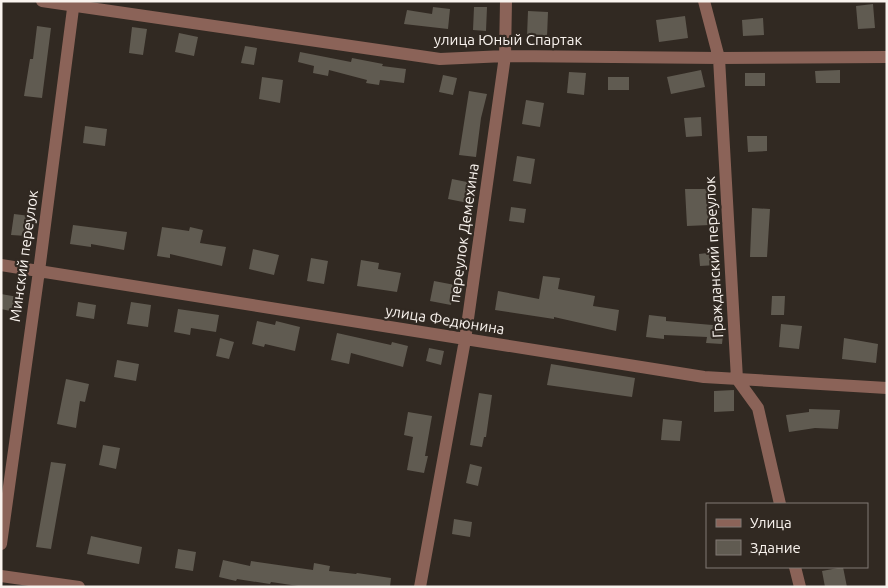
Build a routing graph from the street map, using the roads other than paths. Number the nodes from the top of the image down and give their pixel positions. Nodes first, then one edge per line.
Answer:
1 (42, 1) edge
2 (506, 1) edge
3 (704, 1) edge
4 (73, 3) edge
5 (505, 56) junction
6 (887, 57) edge
7 (719, 58) junction
8 (1, 265) edge
9 (39, 270) junction
10 (465, 340) junction
11 (737, 379) junction
12 (887, 388) edge
13 (780, 503) edge
14 (1, 544) edge
15 (795, 568) edge
16 (1, 576) edge
17 (79, 587) edge
18 (420, 587) edge
19 (800, 587) edge

1 - 4 street, улица Юный Спартак
2 - 5 street, переулок Демехина
3 - 7 street, Гражданский переулок
4 - 5 street, улица Юный Спартак
4 - 9 street, Минский переулок
5 - 7 street, улица Юный Спартак
5 - 10 street, переулок Демехина
6 - 7 street, улица Юный Спартак
7 - 11 street, Гражданский переулок
8 - 9 street, улица Федюнина
9 - 10 street, улица Федюнина
9 - 14 street, Минский переулок
10 - 11 street, улица Федюнина
10 - 18 street, переулок Демехина
11 - 12 street, улица Федюнина
11 - 13 street
15 - 19 street
16 - 17 street

